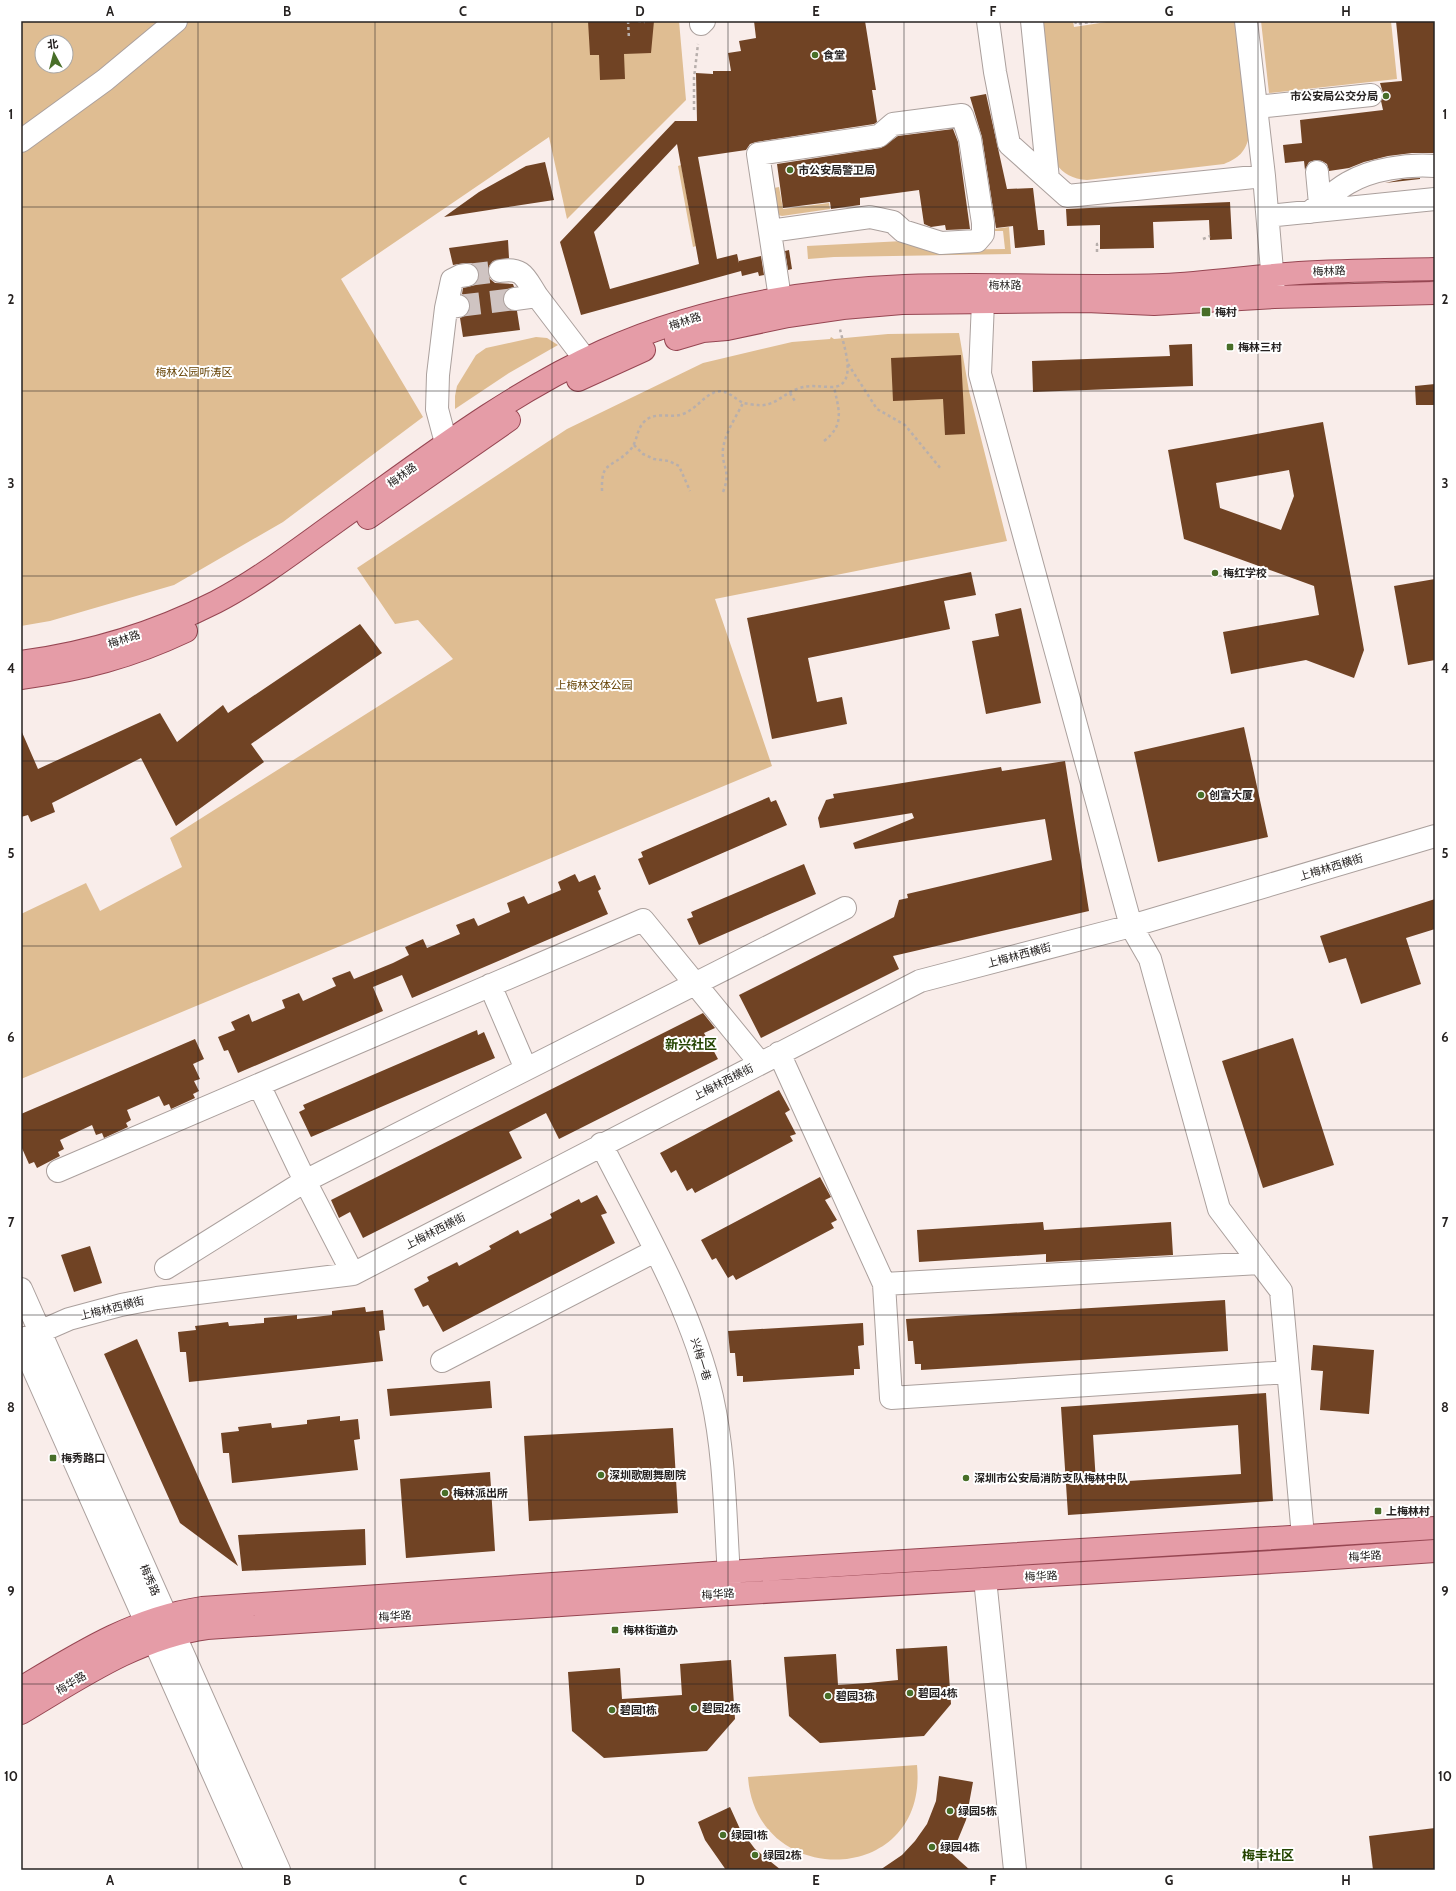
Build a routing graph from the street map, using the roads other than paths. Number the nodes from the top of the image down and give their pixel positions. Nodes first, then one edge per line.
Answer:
1 (176, 21) edge
2 (988, 21) edge
3 (1032, 21) edge
4 (1246, 21) edge
5 (1371, 95) dead end
6 (1257, 107) junction
7 (21, 141) edge
8 (1435, 166) edge
9 (1317, 172) dead end
10 (1264, 176) junction
11 (1048, 179) junction
12 (1435, 199) edge
13 (1315, 208) junction
14 (1268, 216) junction
15 (770, 231) junction
16 (1435, 269) edge
17 (500, 271) tunnel mouth
18 (467, 275) tunnel mouth
19 (1273, 275) junction
20 (1435, 293) edge
21 (537, 296) junction
22 (1274, 297) junction
23 (780, 298) junction
24 (515, 299) tunnel mouth
25 (983, 302) junction
26 (585, 359) junction
27 (446, 443) junction
28 (21, 662) edge
29 (21, 678) edge
30 (1435, 836) edge
31 (845, 908) dead end
32 (1131, 926) junction
33 (695, 984) junction
34 (490, 985) junction
35 (779, 1053) junction
36 (760, 1063) junction
37 (526, 1069) junction
38 (259, 1085) junction
39 (602, 1144) junction
40 (58, 1171) dead end
41 (305, 1181) junction
42 (655, 1251) junction
43 (1260, 1263) junction
44 (166, 1268) dead end
45 (353, 1274) junction
46 (884, 1284) junction
47 (21, 1289) edge
48 (27, 1337) edge
49 (442, 1361) dead end
50 (1288, 1372) junction
51 (1435, 1528) edge
52 (1303, 1536) junction
53 (1435, 1551) edge
54 (728, 1572) junction
55 (985, 1579) junction
56 (730, 1594) junction
57 (160, 1628) junction
58 (21, 1688) edge
59 (21, 1713) edge
60 (256, 1870) edge
61 (279, 1870) edge
62 (1015, 1870) edge

1 - 7 street
2 - 11 street
3 - 11 street
4 - 6 street
5 - 6 street
6 - 10 street
8 - 13 street
9 - 13 street
10 - 11 street
10 - 14 street
12 - 13 street
13 - 14 street
14 - 19 street
15 - 15 street
15 - 23 street
16 - 19 main road, 梅林路
17 - 21 street
18 - 27 street
19 - 22 street
19 - 23 main road, 梅林路
20 - 22 main road, 梅林路
21 - 24 street
21 - 26 street
22 - 25 main road, 梅林路
23 - 26 main road, 梅林路
25 - 29 main road, 梅林路
25 - 32 street
26 - 27 main road, 梅林路
27 - 28 main road, 梅林路
30 - 32 street, 上梅林西横街
31 - 33 street
32 - 35 street, 上梅林西横街
32 - 43 street
33 - 34 street
33 - 36 street
33 - 37 street
34 - 37 street
34 - 38 street
35 - 36 street, 上梅林西横街
35 - 46 street
36 - 39 street, 上梅林西横街
37 - 41 street
38 - 40 street
38 - 41 street
39 - 42 street, 兴梅一巷
39 - 45 street, 上梅林西横街
41 - 44 street
41 - 45 street
42 - 49 street
42 - 54 street, 兴梅一巷
43 - 46 street
43 - 50 street
45 - 48 street, 上梅林西横街
46 - 50 street
47 - 48 street, 梅秀路
48 - 57 street, 梅秀路
50 - 52 street
51 - 52 main road, 梅华路
52 - 54 main road, 梅华路
53 - 55 main road, 梅华路
54 - 56 street, 兴梅一巷
54 - 57 main road, 梅华路
55 - 56 main road, 梅华路
55 - 62 street
56 - 57 main road, 梅华路
57 - 58 main road, 梅华路
57 - 59 main road, 梅华路
57 - 60 street, 梅秀路
57 - 61 street, 梅秀路

